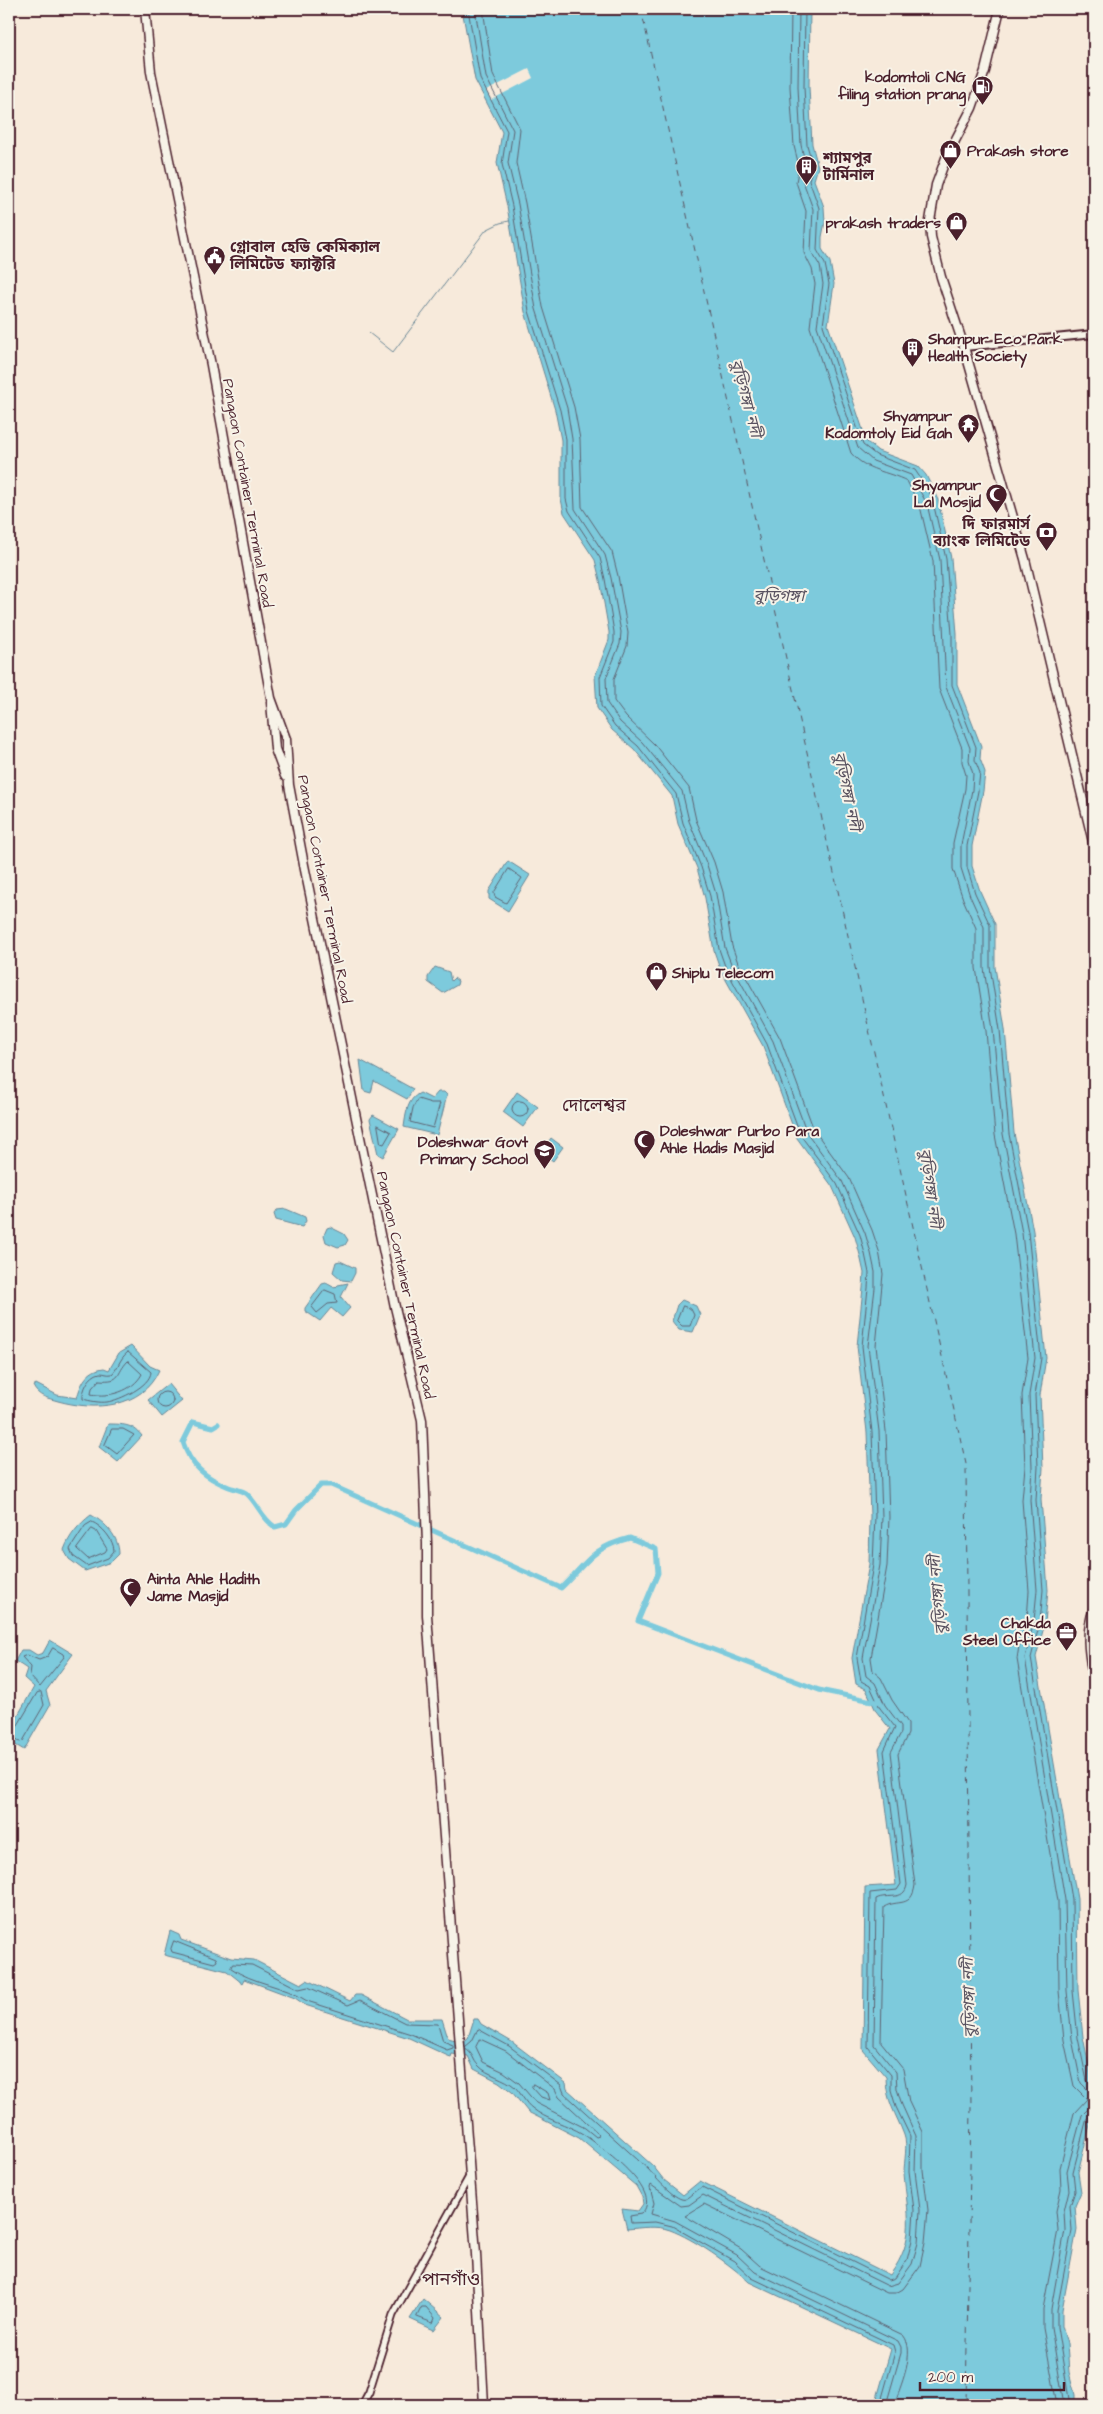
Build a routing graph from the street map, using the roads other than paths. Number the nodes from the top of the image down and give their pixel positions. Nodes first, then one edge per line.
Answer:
1 (145, 9) edge
2 (1000, 9) edge
3 (1094, 334) edge
4 (964, 347) junction
5 (271, 698) junction
6 (289, 785) junction
7 (1094, 846) edge
8 (1094, 1609) edge
9 (1094, 1684) edge
10 (470, 2175) junction
11 (362, 2405) edge
12 (484, 2405) edge

1 - 5 highway, Pangaon Container Terminal Road
2 - 4 highway
3 - 4 main road
4 - 7 highway
5 - 6 highway, Pangaon Container Terminal Road
5 - 6 highway
6 - 10 highway, Pangaon Container Terminal Road
8 - 9 highway
10 - 11 street
10 - 12 highway, Pangaon Container Terminal Road

